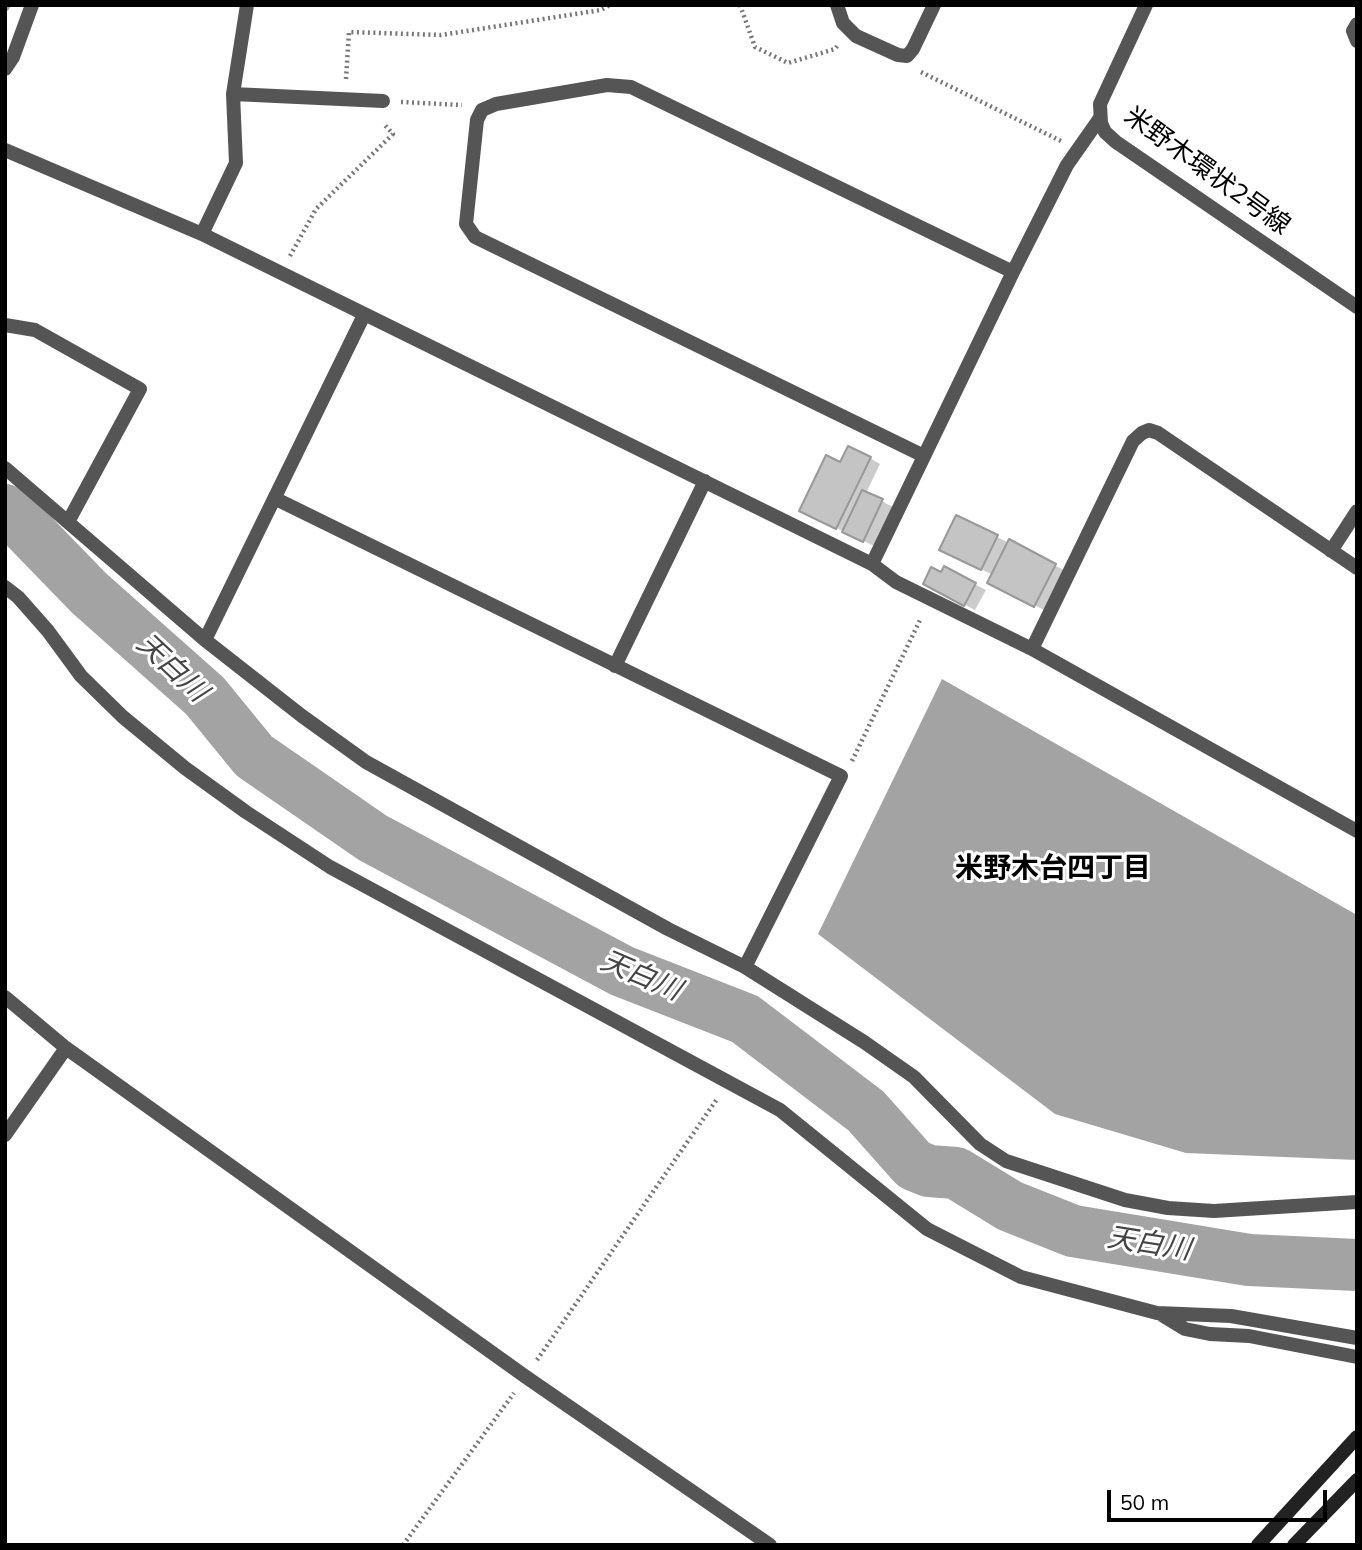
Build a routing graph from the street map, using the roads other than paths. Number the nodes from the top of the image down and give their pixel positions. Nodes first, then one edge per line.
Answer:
1 (32, 5) edge
2 (247, 5) edge
3 (837, 5) edge
4 (934, 5) edge
5 (1146, 5) edge
6 (1357, 24) edge
7 (1357, 41) edge
8 (5, 69) edge
9 (233, 94) junction
10 (383, 101) road end
11 (1100, 118) junction
12 (5, 150) edge
13 (202, 234) junction
14 (1013, 272) junction
15 (1357, 307) edge
16 (364, 315) junction
17 (5, 325) edge
18 (924, 456) junction
19 (5, 468) edge
20 (705, 481) junction
21 (276, 499) junction
22 (1357, 511) edge
23 (68, 522) junction
24 (1331, 551) junction
25 (872, 564) junction
26 (1357, 568) edge
27 (5, 587) edge
28 (205, 640) junction
29 (1032, 649) junction
30 (615, 666) junction
31 (1357, 831) edge
32 (745, 967) junction
33 (5, 997) edge
34 (66, 1048) junction
35 (5, 1135) edge
36 (1357, 1202) edge
37 (1157, 1313) junction
38 (1357, 1338) edge
39 (1357, 1357) edge
40 (1357, 1437) edge
41 (1357, 1480) edge
42 (770, 1545) edge
43 (1258, 1545) edge
44 (1294, 1545) edge

1 - 8 street
2 - 9 street
3 - 4 street
5 - 11 street, 米野木環状2号線
6 - 7 street
9 - 10 street
9 - 13 street
11 - 14 street
11 - 15 street, 米野木環状2号線
12 - 13 street
13 - 16 street
14 - 18 street
14 - 18 street
16 - 20 street
16 - 21 street
17 - 23 street
18 - 25 street
19 - 23 street
20 - 25 street
20 - 30 street
21 - 28 street
21 - 30 street
22 - 24 street
23 - 28 street
24 - 26 street
24 - 29 street
25 - 29 street
27 - 37 street
28 - 32 street
29 - 31 street
30 - 32 street
32 - 36 street
33 - 34 street
34 - 35 street
34 - 42 street
37 - 38 street
37 - 39 street
40 - 43 main road
41 - 44 main road

